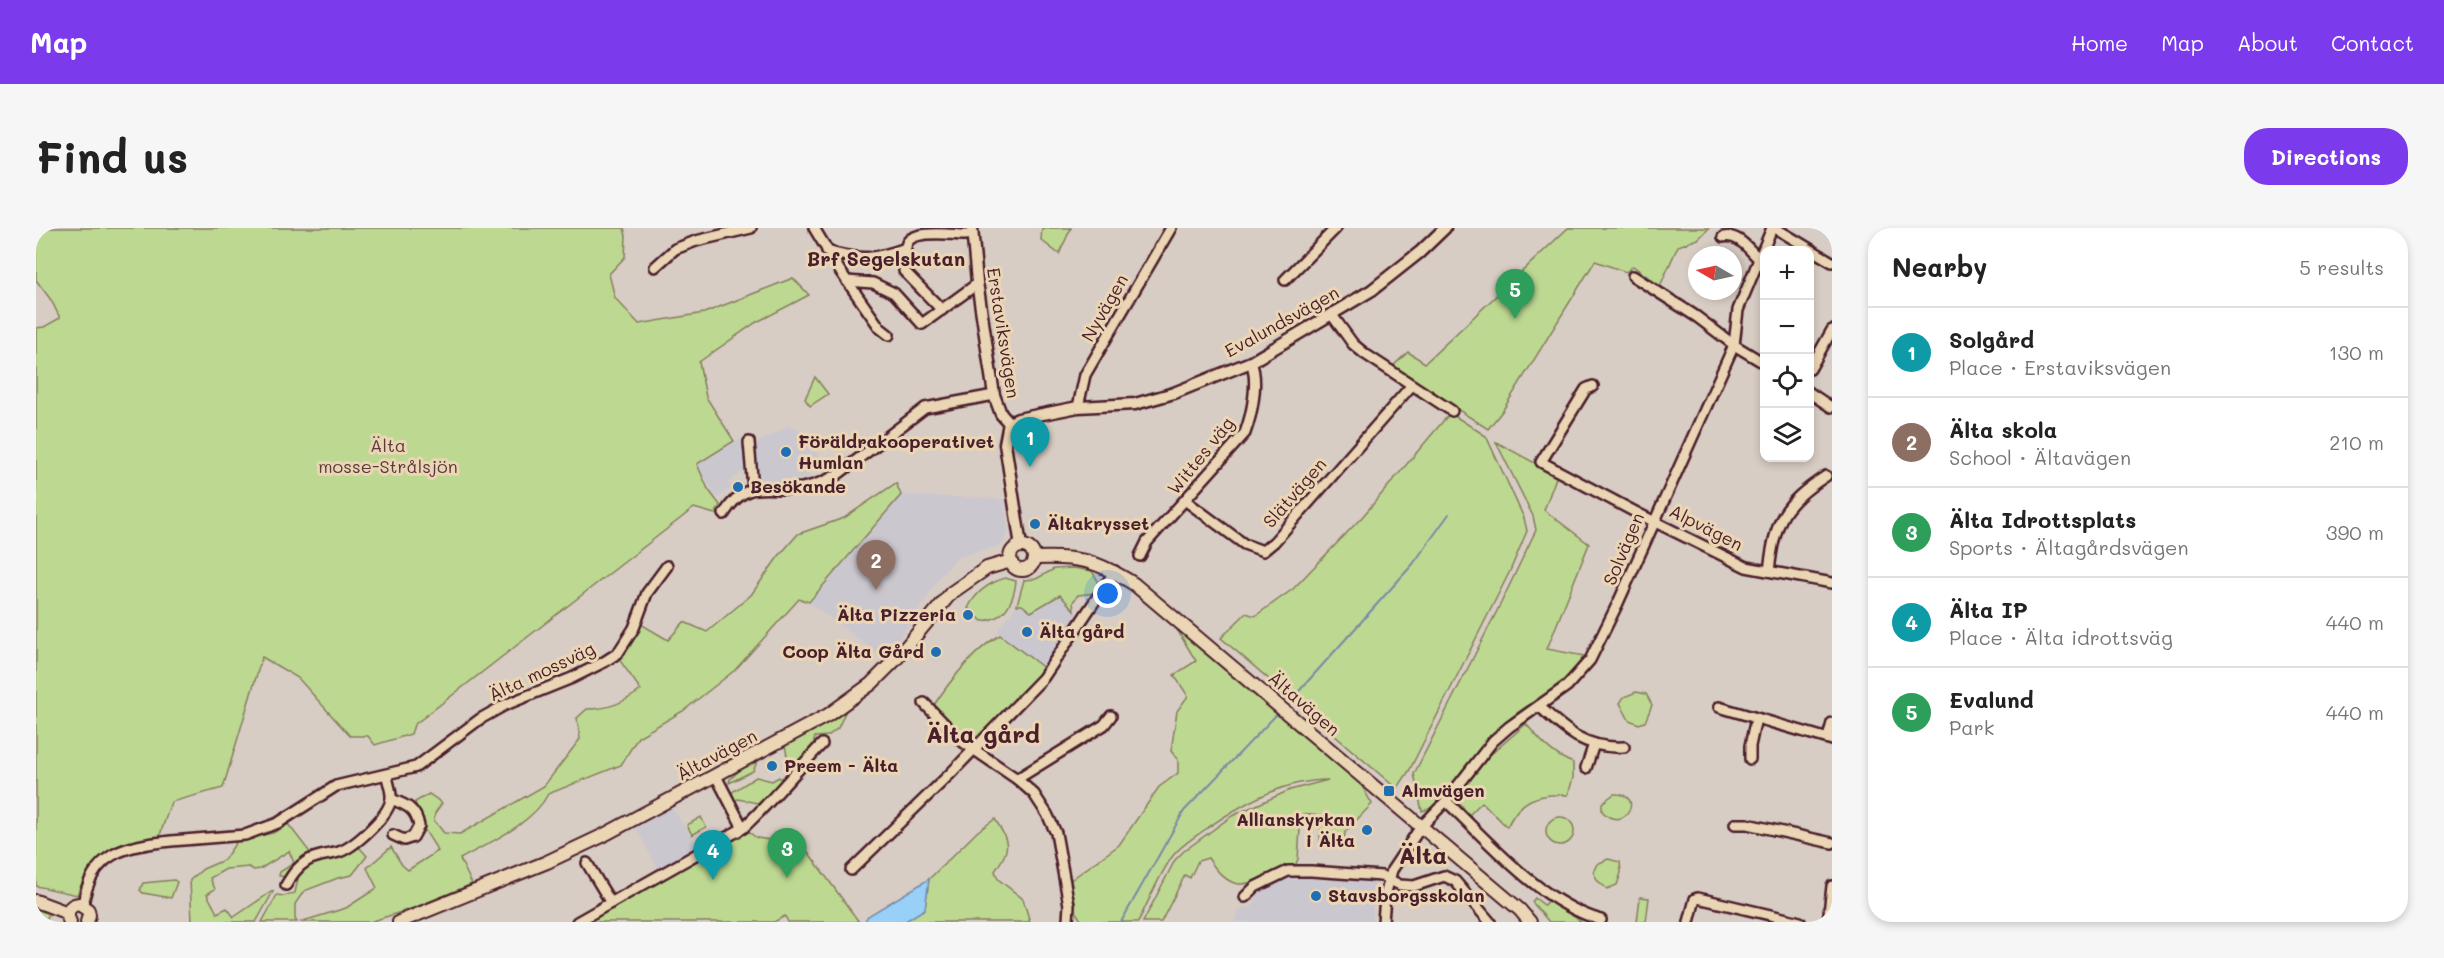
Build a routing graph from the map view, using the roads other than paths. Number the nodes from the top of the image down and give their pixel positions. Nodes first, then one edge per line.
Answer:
1 (752, 228) edge
2 (814, 228) edge
3 (1171, 228) edge
4 (1336, 228) edge
5 (1445, 228) edge
6 (1774, 228) edge
7 (922, 231) edge
8 (969, 231) edge
9 (1723, 237) dead end
10 (1766, 246) edge
11 (906, 248) junction
12 (827, 251) junction
13 (1760, 260) joint
14 (1832, 262) edge
15 (655, 267) dead end
16 (1633, 276) dead end
17 (1285, 280) dead end
18 (847, 281) junction
19 (977, 284) junction
20 (942, 310) junction
21 (1332, 315) junction
22 (1832, 330) edge
23 (889, 335) dead end
24 (1734, 345) junction
25 (1760, 361) edge
26 (1814, 361) edge
27 (1251, 362) junction
28 (1412, 385) junction
29 (1593, 386) dead end
30 (994, 395) junction
31 (1814, 396) edge
32 (1831, 406) edge
33 (1078, 408) junction
34 (1452, 411) dead end
35 (1009, 423) junction
36 (749, 442) dead end
37 (1826, 476) dead end
38 (753, 489) junction
39 (1186, 501) junction
40 (724, 514) dead end
41 (1654, 520) junction
42 (1021, 546) junction
43 (1140, 556) dead end
44 (1034, 558) junction
45 (1011, 561) junction
46 (667, 566) dead end
47 (1768, 571) junction
48 (1115, 572) junction
49 (1832, 583) edge
50 (924, 703) dead end
51 (1539, 706) junction
52 (1719, 707) dead end
53 (1111, 716) dead end
54 (1756, 718) junction
55 (1832, 723) edge
56 (1830, 739) edge
57 (822, 744) dead end
58 (1594, 744) junction
59 (1624, 747) dead end
60 (974, 748) junction
61 (1750, 759) dead end
62 (1586, 768) dead end
63 (387, 776) junction
64 (716, 776) junction
65 (1017, 779) junction
66 (391, 799) junction
67 (1446, 801) junction
68 (1735, 824) dead end
69 (743, 828) junction
70 (1419, 828) junction
71 (393, 835) dead end
72 (1832, 843) edge
73 (586, 863) dead end
74 (851, 870) dead end
75 (1389, 879) junction
76 (286, 885) dead end
77 (1832, 886) edge
78 (1245, 897) dead end
79 (36, 901) edge
80 (611, 903) junction
81 (83, 905) junction
82 (69, 917) edge
83 (1068, 920) dead end
84 (1601, 920) dead end
85 (90, 921) edge
86 (399, 922) edge
87 (577, 922) edge
88 (1383, 922) edge
89 (1490, 922) edge
90 (1530, 922) edge
91 (1689, 922) edge
92 (1800, 922) edge
93 (1828, 922) edge

1 - 15 street
2 - 12 street
3 - 33 street, Nyvägen
4 - 17 street
5 - 21 street, Evalundsvägen
6 - 10 street, Solvägen
6 - 14 street
7 - 8 street
7 - 11 street
8 - 19 street, Erstaviksvägen
9 - 13 street
11 - 12 street
11 - 20 street
12 - 18 street
13 - 24 street, Solvägen
16 - 24 street
18 - 20 street
18 - 23 street
19 - 20 street
19 - 30 street, Erstaviksvägen
21 - 27 street, Evalundsvägen
21 - 28 street
22 - 26 street
24 - 25 street
24 - 41 street, Solvägen
27 - 33 street, Evalundsvägen
27 - 39 street, Wittes väg
28 - 34 street
28 - 39 street, Slätvägen
29 - 41 street, Alpvägen
30 - 35 street, Erstaviksvägen
30 - 38 street
31 - 32 street
33 - 35 street, Evalundsvägen
35 - 42 street, Erstaviksvägen
36 - 38 street
37 - 47 street
38 - 40 street
39 - 43 street, Wittes väg
41 - 47 street, Alpvägen
41 - 51 street, Solvägen
42 - 44 main road
42 - 45 main road
44 - 45 main road
44 - 48 main road, Ältavägen
45 - 64 main road, Ältavägen
46 - 63 street, Älta mossväg
47 - 49 street, Alpvägen
48 - 60 street
48 - 70 main road, Ältavägen
50 - 60 street
51 - 58 street
51 - 67 street, Solvägen
52 - 54 street
53 - 65 street
54 - 56 street
54 - 61 street
55 - 56 street
57 - 69 street
58 - 59 street
58 - 62 street
60 - 65 street
60 - 74 street
63 - 66 street
63 - 81 street, Älta mossväg
64 - 69 street
64 - 86 main road, Ältavägen
65 - 83 street
66 - 71 street
66 - 76 street
67 - 70 street, Solvägen
67 - 84 street
68 - 72 street
69 - 80 street
70 - 75 street
70 - 90 main road, Ältavägen
73 - 80 street
75 - 78 street
75 - 88 street
75 - 89 street
77 - 93 street
79 - 82 main road
80 - 87 street
81 - 82 main road
81 - 85 main road
91 - 92 street

